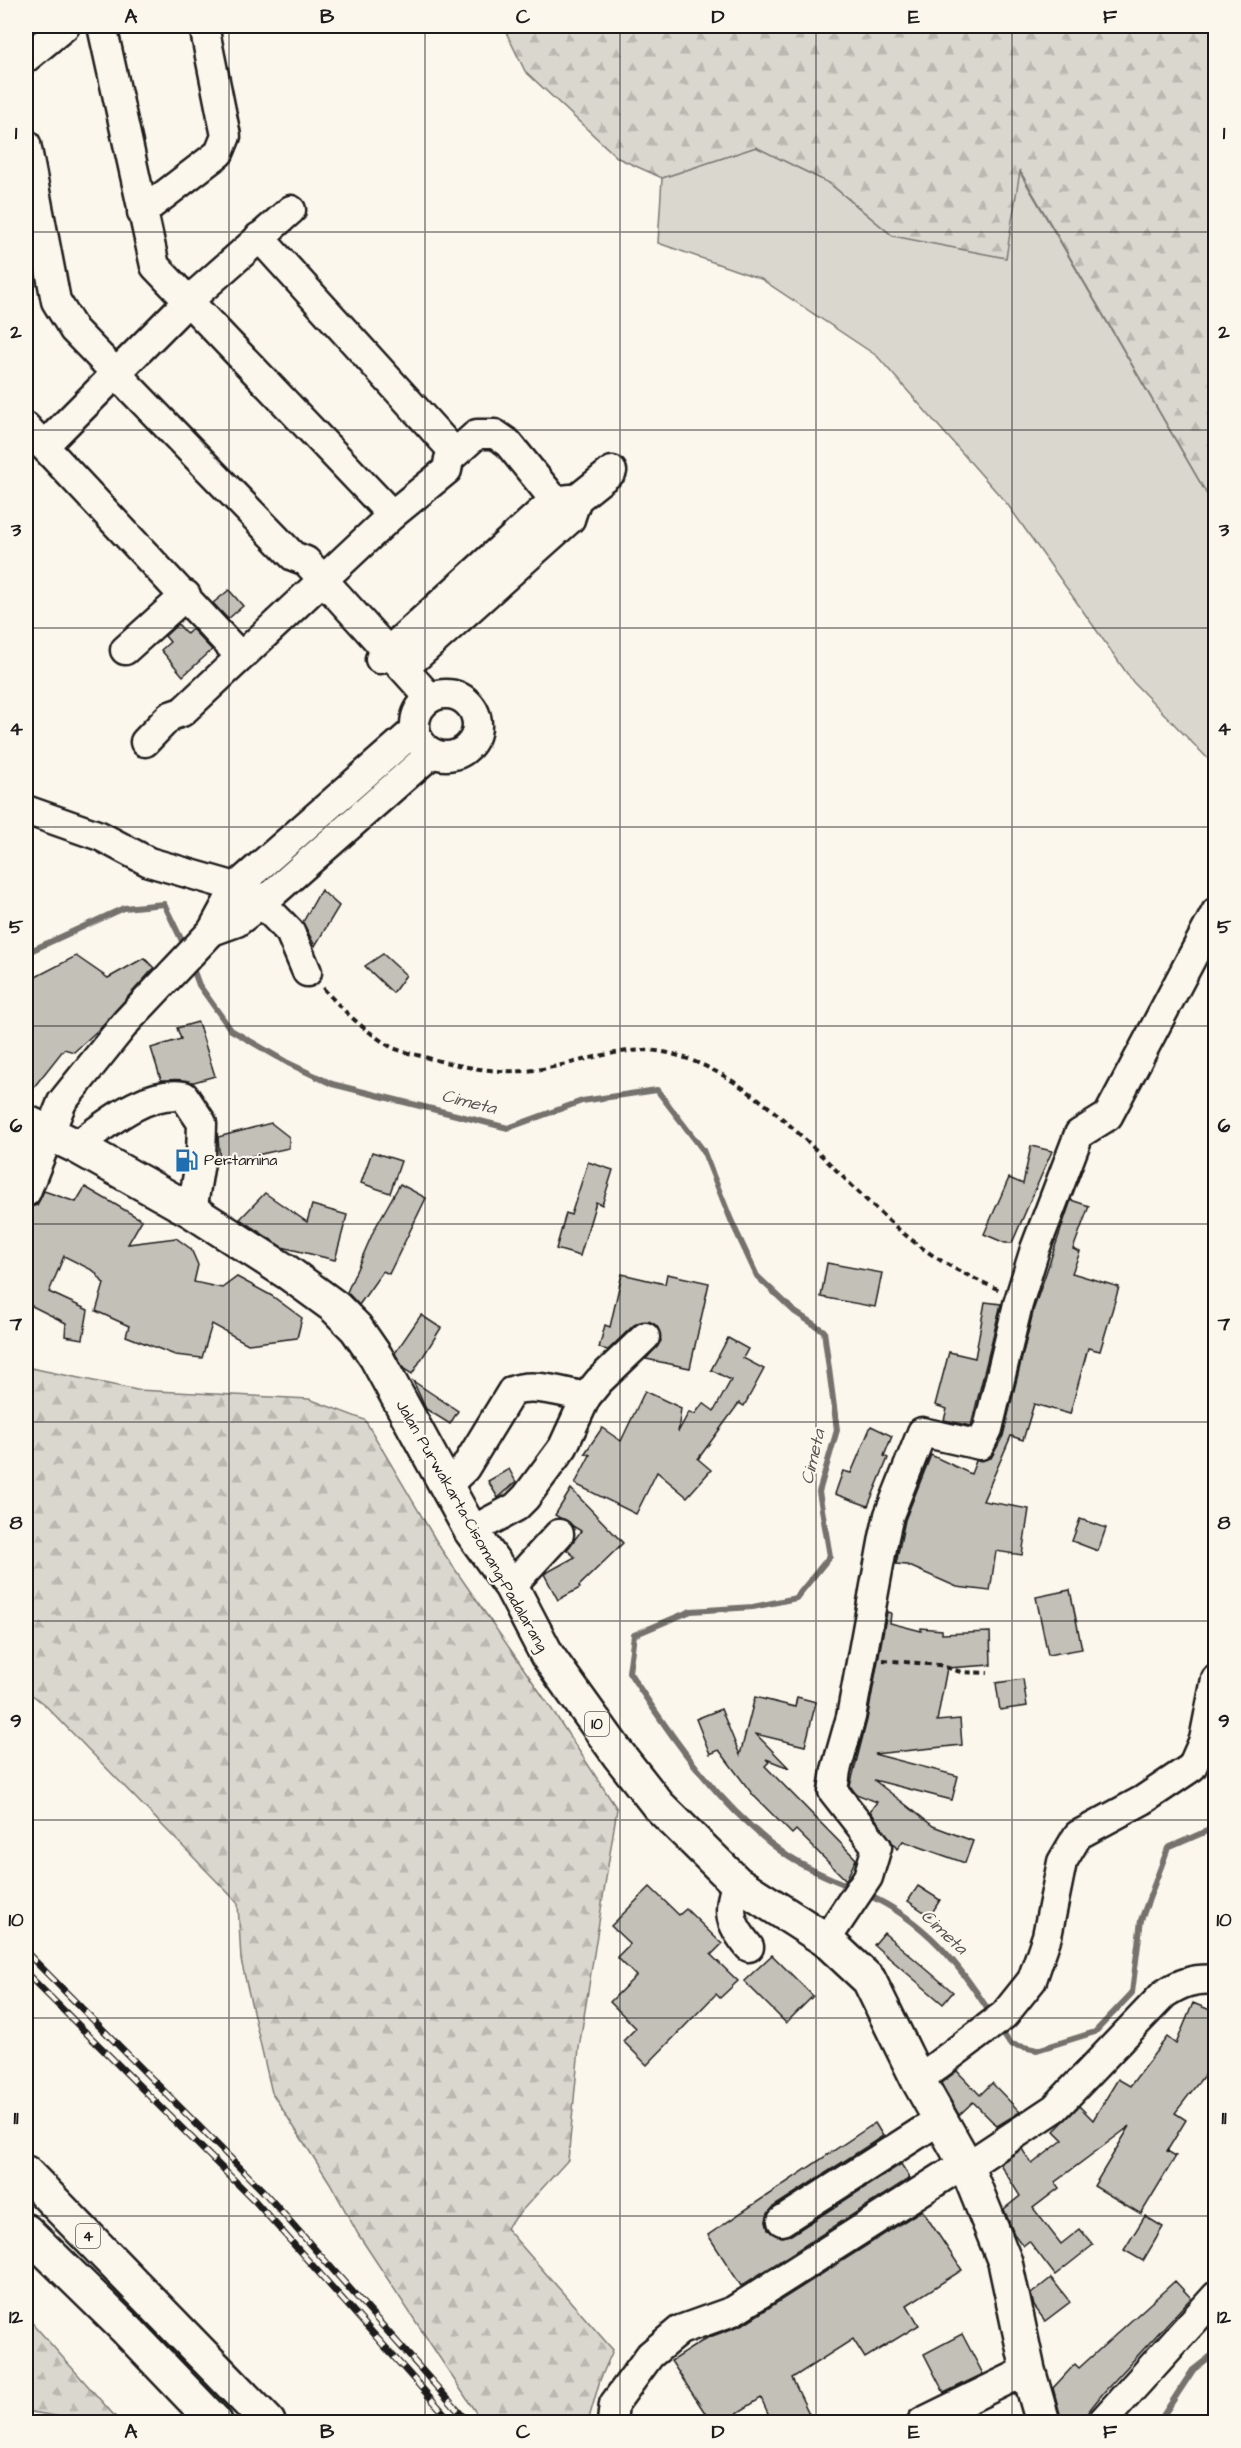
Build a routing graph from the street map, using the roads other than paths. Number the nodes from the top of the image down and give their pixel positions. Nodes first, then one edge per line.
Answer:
1 (65, 26) edge
2 (102, 26) edge
3 (204, 26) edge
4 (26, 58) edge
5 (26, 144) edge
6 (291, 210) dead end
7 (142, 212) junction
8 (260, 237) junction
9 (188, 302) junction
10 (115, 374) junction
11 (35, 436) edge
12 (452, 456) junction
13 (612, 471) dead end
14 (567, 506) junction
15 (388, 512) junction
16 (310, 575) junction
17 (186, 595) junction
18 (125, 650) dead end
19 (236, 651) junction
20 (391, 660) junction
21 (427, 701) junction
22 (415, 730) junction
23 (145, 742) dead end
24 (432, 753) junction
25 (26, 810) edge
26 (239, 885) junction
27 (262, 902) junction
28 (1215, 912) edge
29 (205, 939) junction
30 (307, 972) road end
31 (50, 1134) edge
32 (26, 1192) edge
33 (192, 1211) junction
34 (645, 1337) dead end
35 (586, 1398) junction
36 (446, 1486) junction
37 (471, 1531) junction
38 (559, 1534) dead end
39 (511, 1586) junction
40 (1215, 1679) edge
41 (737, 1883) junction
42 (826, 1940) junction
43 (749, 1947) dead end
44 (1215, 1980) edge
45 (918, 2080) junction
46 (941, 2119) junction
47 (966, 2165) junction
48 (26, 2173) edge
49 (782, 2221) dead end
50 (26, 2231) edge
51 (1215, 2296) edge
52 (1028, 2370) junction
53 (215, 2422) edge
54 (268, 2422) edge
55 (612, 2422) edge
56 (922, 2422) edge
57 (1043, 2422) edge
58 (1102, 2422) edge

1 - 4 street
2 - 7 street
3 - 7 street
5 - 10 street
6 - 8 street
7 - 9 street
8 - 9 street
8 - 12 street
9 - 10 street
9 - 15 street
10 - 11 street
10 - 16 street
11 - 17 street
12 - 14 street
12 - 15 street
13 - 14 street
14 - 20 street
15 - 16 street
16 - 19 street
16 - 20 street
17 - 18 street
17 - 19 street
19 - 23 street
20 - 21 street
21 - 22 street
21 - 24 street
22 - 24 street
22 - 26 street
24 - 27 street
25 - 26 street
26 - 27 street
26 - 29 street
27 - 29 street
27 - 30 street
28 - 42 street
29 - 31 street
31 - 32 street
31 - 33 highway, Jalan Purwakarta–Cisomang–Padalarang / 10
31 - 33 street
33 - 36 highway, Jalan Purwakarta–Cisomang–Padalarang / 10
34 - 35 street
35 - 36 street
35 - 37 street
36 - 37 highway, Jalan Purwakarta–Cisomang–Padalarang / 10
37 - 39 highway, Jalan Purwakarta–Cisomang–Padalarang / 10
38 - 39 street
39 - 41 highway, Jalan Purwakarta–Cisomang–Padalarang / 10
40 - 45 street
41 - 42 highway, Jalan Purwakarta–Cisomang–Padalarang / 10
41 - 43 street
42 - 45 highway, Jalan Purwakarta–Cisomang–Padalarang / 10
44 - 47 street
45 - 46 highway, Jalan Purwakarta–Cisomang–Padalarang / 10
46 - 47 highway, Jalan Purwakarta–Cisomang–Padalarang / 10
46 - 49 street
47 - 52 highway, Jalan Purwakarta–Cisomang–Padalarang / 10
47 - 55 street
48 - 54 highway, 4
50 - 53 highway, 4
51 - 58 street
52 - 56 street
52 - 57 highway, Jalan Purwakarta–Cisomang–Padalarang / 10

